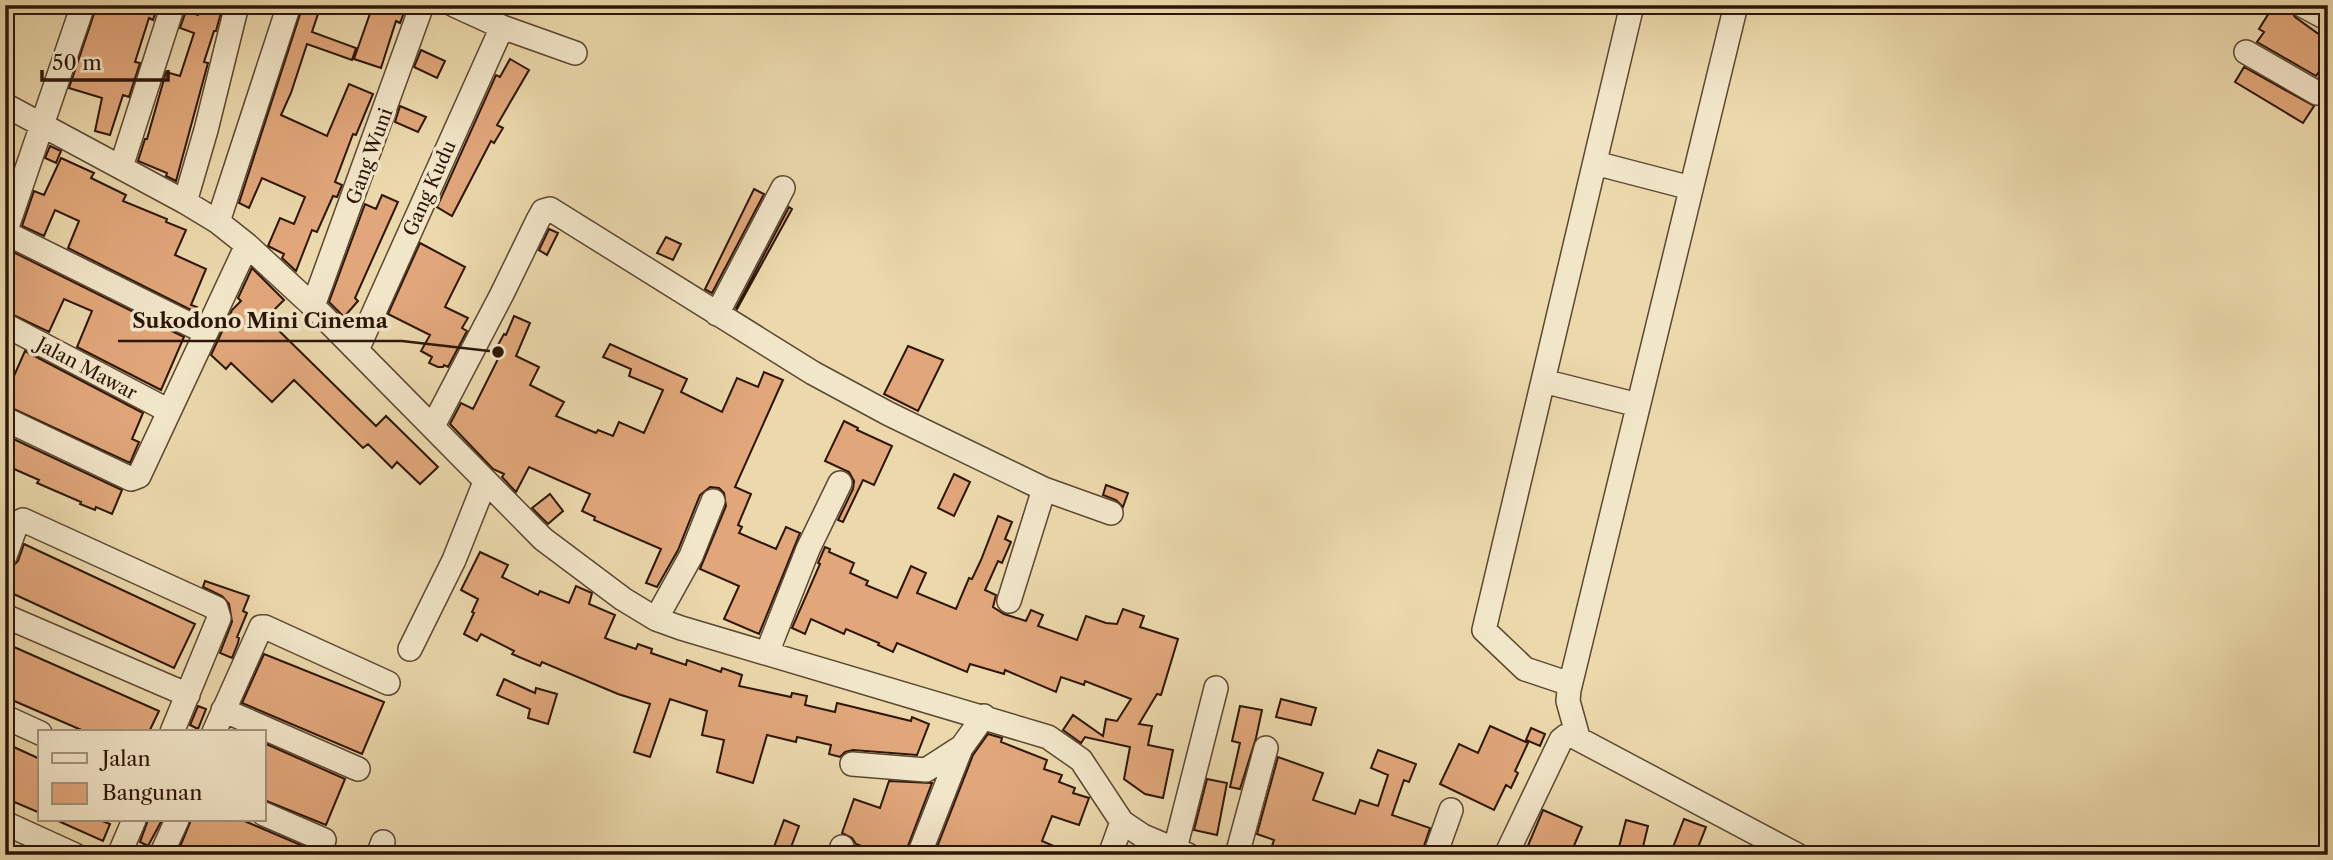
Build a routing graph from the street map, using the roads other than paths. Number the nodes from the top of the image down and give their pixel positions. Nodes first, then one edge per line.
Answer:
1 (83, 5) edge
2 (173, 5) edge
3 (237, 5) edge
4 (289, 5) edge
5 (422, 5) edge
6 (454, 5) edge
7 (1632, 5) edge
8 (1736, 5) edge
9 (2302, 5) edge
10 (2328, 19) edge
11 (502, 27) junction
12 (2246, 52) dead end
13 (575, 53) dead end
14 (2328, 85) edge
15 (5, 106) edge
16 (43, 126) junction
17 (1595, 163) junction
18 (121, 167) junction
19 (783, 188) dead end
20 (1691, 188) junction
21 (184, 202) junction
22 (218, 222) junction
23 (5, 233) edge
24 (247, 245) junction
25 (313, 306) junction
26 (717, 314) junction
27 (5, 325) edge
28 (205, 332) junction
29 (357, 350) junction
30 (1543, 381) junction
31 (1638, 405) junction
32 (169, 411) junction
33 (5, 419) edge
34 (433, 426) junction
35 (485, 482) junction
36 (840, 483) dead end
37 (1044, 489) junction
38 (713, 501) dead end
39 (1111, 513) dead end
40 (5, 556) edge
41 (1009, 601) dead end
42 (5, 616) edge
43 (656, 619) junction
44 (410, 649) dead end
45 (767, 653) junction
46 (388, 683) dead end
47 (1570, 684) junction
48 (1216, 688) dead end
49 (188, 695) junction
50 (223, 710) junction
51 (984, 716) junction
52 (5, 718) edge
53 (173, 730) edge
54 (215, 730) edge
55 (38, 732) edge
56 (1578, 737) junction
57 (961, 748) junction
58 (1266, 748) dead end
59 (852, 764) dead end
60 (358, 769) dead end
61 (1451, 810) dead end
62 (266, 815) edge
63 (133, 822) edge
64 (176, 822) edge
65 (5, 823) edge
66 (1131, 828) junction
67 (324, 840) dead end
68 (1182, 852) edge
69 (75, 855) edge
70 (119, 855) edge
71 (161, 855) edge
72 (919, 855) edge
73 (1110, 855) edge
74 (1237, 855) edge
75 (1435, 855) edge
76 (1506, 855) edge
77 (1797, 855) edge

1 - 16 street
2 - 18 street
3 - 21 street
4 - 22 street
5 - 25 street, Gang Wuni
6 - 11 street
7 - 17 street
8 - 20 street
9 - 10 street
11 - 13 street
11 - 29 street, Gang Kudu
12 - 14 street
15 - 16 street
16 - 18 street
16 - 23 street
17 - 20 street
17 - 30 street
18 - 21 street
19 - 26 street
20 - 31 street
21 - 22 street
22 - 24 street
23 - 28 street
24 - 25 street
24 - 28 street
25 - 29 street
26 - 34 street
26 - 37 street
27 - 32 street, Jalan Mawar
28 - 32 street
29 - 34 street
30 - 31 street
30 - 47 street
31 - 47 street
32 - 33 street
34 - 35 street
35 - 43 street
35 - 44 street
36 - 45 street
37 - 39 street
37 - 41 street
38 - 43 street
40 - 49 street
42 - 49 street
43 - 45 street
45 - 51 street
46 - 50 street
47 - 56 street
48 - 68 street
49 - 53 street
50 - 54 street
50 - 60 street
51 - 57 street
51 - 66 street
52 - 55 street
56 - 76 street
56 - 77 street
57 - 59 street
57 - 72 street
58 - 74 street
61 - 75 street
62 - 67 street
63 - 70 street
64 - 71 street
65 - 69 street
66 - 68 street
66 - 73 street

